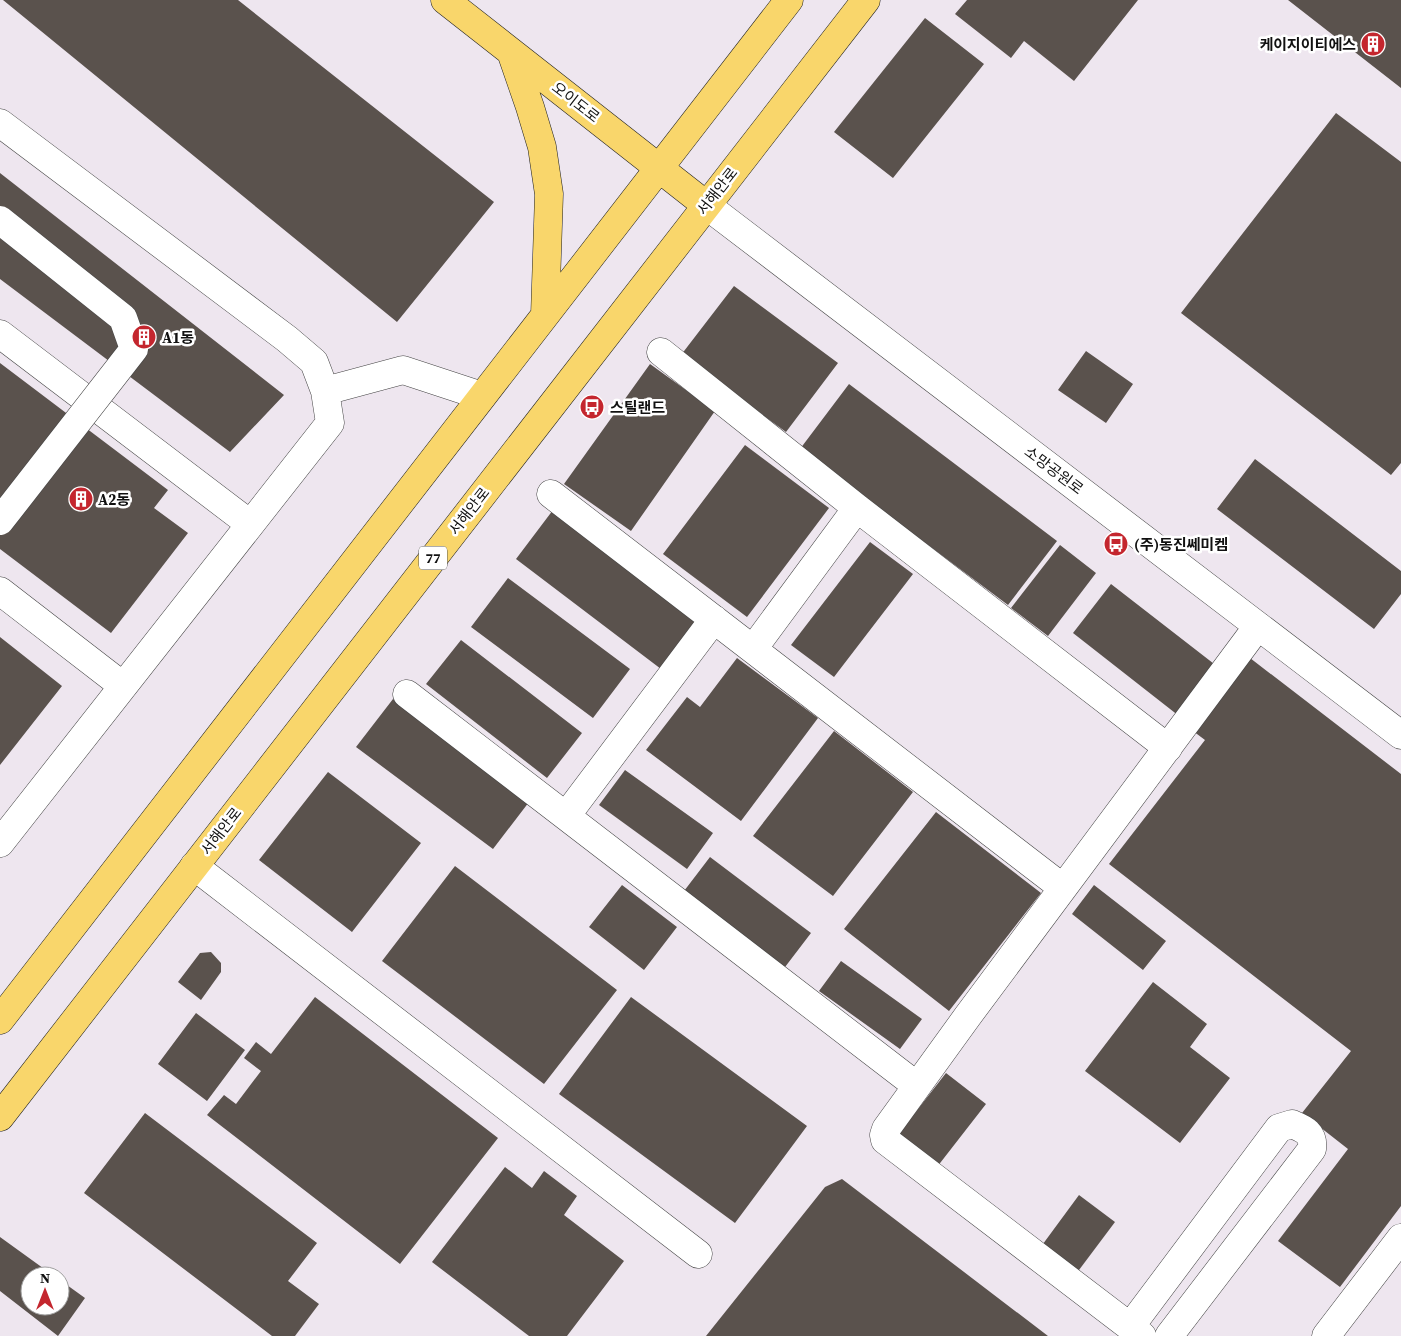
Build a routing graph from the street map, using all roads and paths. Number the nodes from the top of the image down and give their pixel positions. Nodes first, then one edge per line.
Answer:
1 (445, 0) edge
2 (789, 0) edge
3 (866, 0) edge
4 (511, 52) junction
5 (0, 123) edge
6 (659, 168) junction
7 (706, 205) junction
8 (0, 220) edge
9 (545, 315) junction
10 (0, 334) edge
11 (661, 352) dead end
12 (325, 392) junction
13 (482, 396) junction
14 (551, 494) dead end
15 (857, 508) junction
16 (0, 521) edge
17 (250, 524) junction
18 (0, 591) edge
19 (714, 619) junction
20 (1258, 626) junction
21 (753, 649) junction
22 (123, 686) junction
23 (407, 694) dead end
24 (1401, 735) edge
25 (1168, 748) junction
26 (566, 816) junction
27 (0, 843) edge
28 (194, 866) junction
29 (1063, 888) junction
30 (0, 1020) edge
31 (917, 1086) junction
32 (0, 1117) edge
33 (1401, 1238) edge
34 (698, 1254) dead end
35 (1136, 1332) edge
36 (1169, 1336) edge
37 (1326, 1336) edge

1 - 4 main road, 오이도로
2 - 6 main road
3 - 7 main road, 서해안로 / 77
4 - 6 main road, 오이도로
4 - 9 main road
5 - 12 street
6 - 7 main road, 오이도로
6 - 9 main road
7 - 20 street, 소망공원로
7 - 28 main road, 서해안로 / 77
8 - 16 street, bridge
9 - 13 main road
10 - 17 street
11 - 15 street
12 - 13 street
12 - 17 street
13 - 30 main road
14 - 19 street
15 - 21 street
15 - 25 street
17 - 22 street
18 - 22 street
19 - 21 street
19 - 26 street
20 - 24 street, 소망공원로
20 - 25 street
21 - 29 street
22 - 27 street
23 - 26 street
25 - 29 street
26 - 31 street
28 - 32 main road, 서해안로 / 77
28 - 34 street
29 - 31 street
31 - 35 street
33 - 37 street
35 - 36 street

